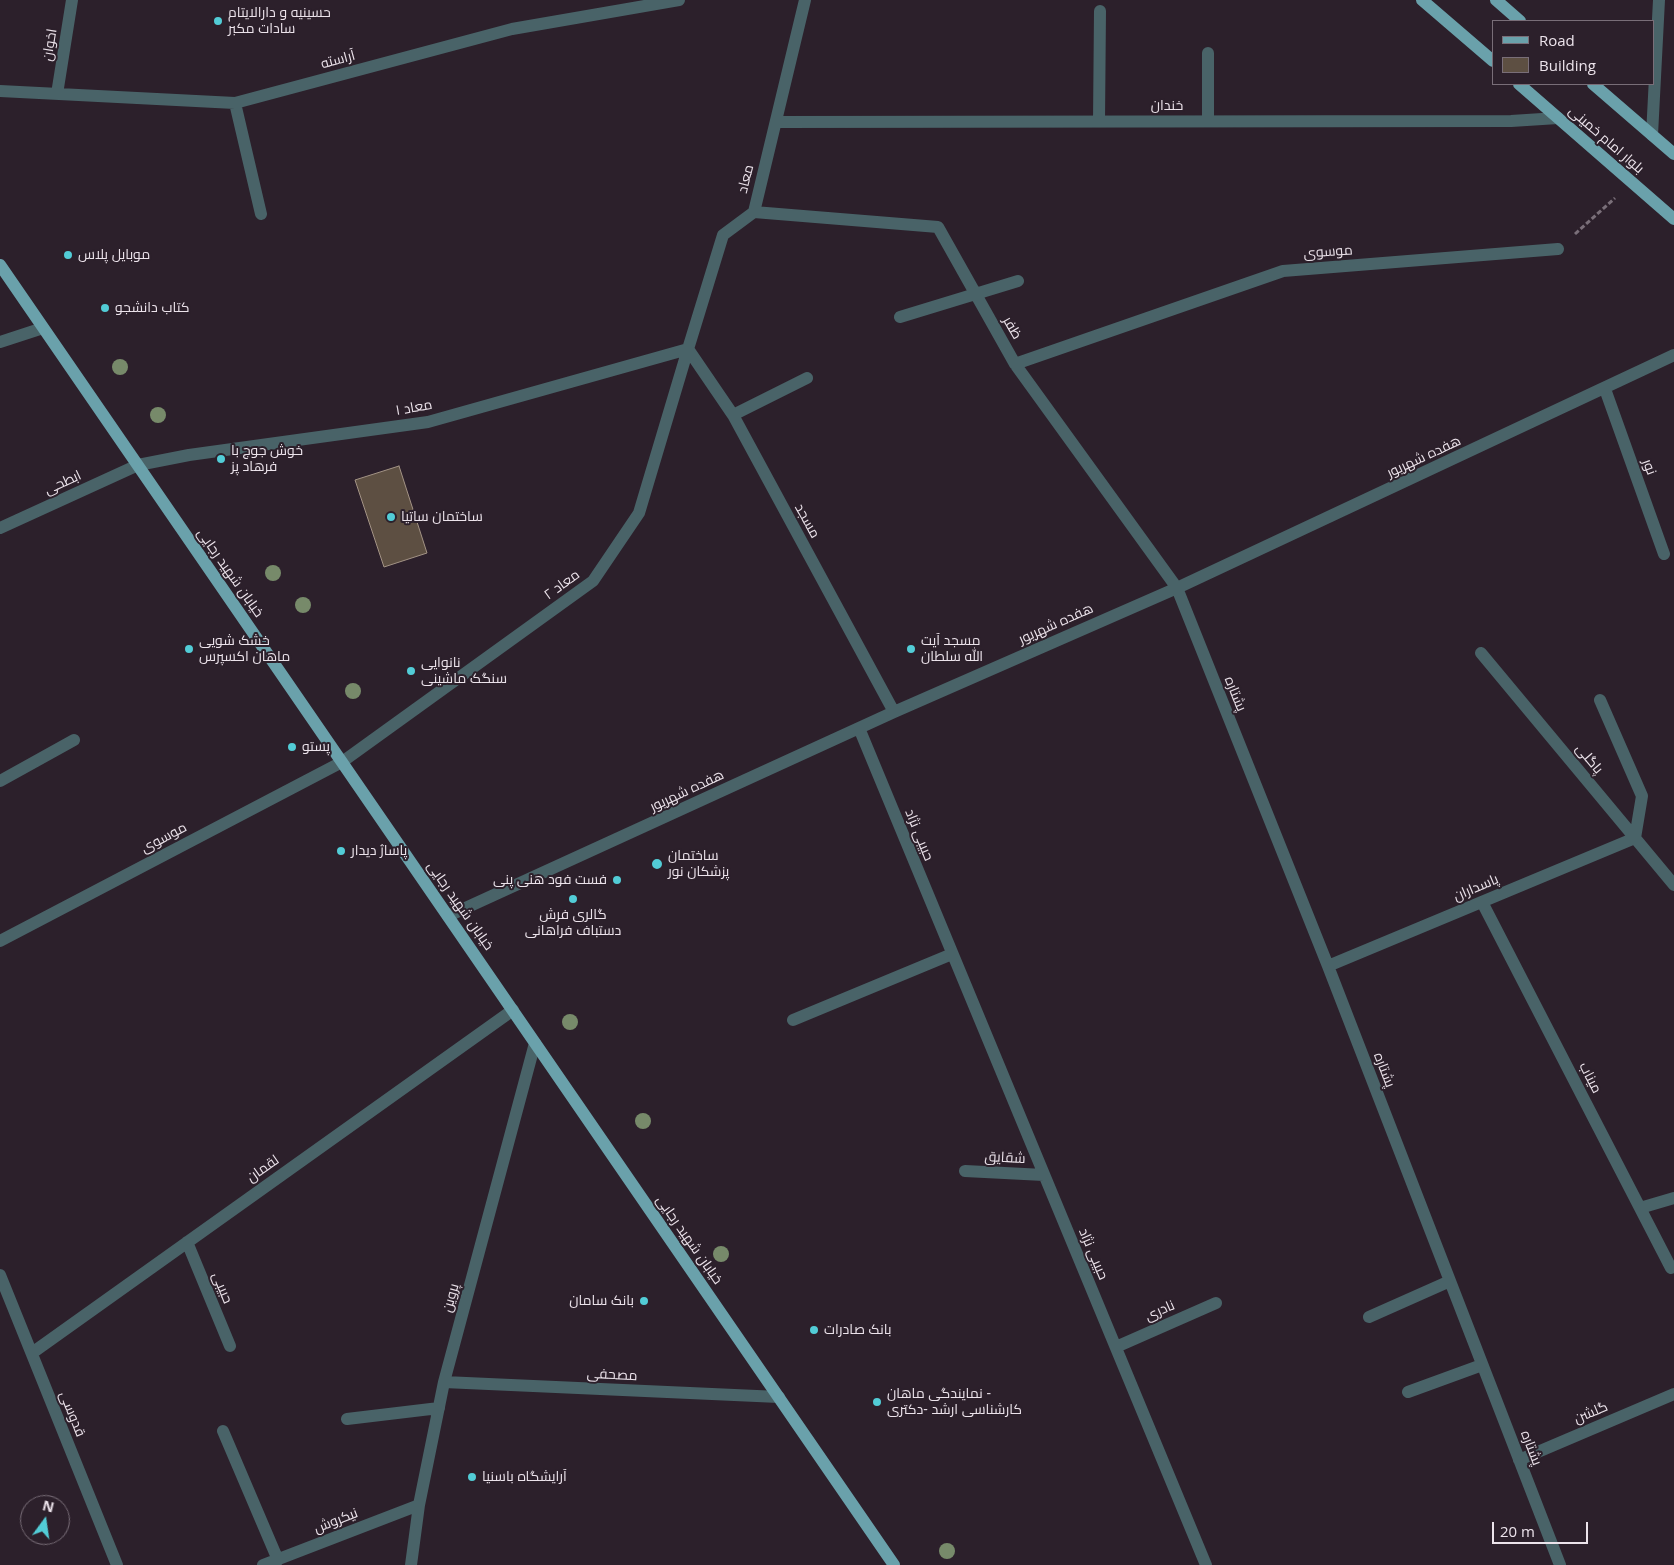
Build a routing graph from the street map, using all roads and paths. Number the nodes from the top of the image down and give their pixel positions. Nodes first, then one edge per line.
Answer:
1 (72, 0) edge
2 (679, 0) edge
3 (804, 0) edge
4 (1422, 0) edge
5 (1496, 0) edge
6 (1659, 0) edge
7 (1100, 11) dead end
8 (1519, 20) edge
9 (1208, 53) dead end
10 (1492, 60) edge
11 (1520, 85) edge
12 (1594, 85) edge
13 (0, 91) edge
14 (57, 94) junction
15 (235, 103) junction
16 (1558, 118) junction
17 (1099, 121) junction
18 (1208, 121) junction
19 (776, 122) junction
20 (1652, 135) junction
21 (1674, 154) edge
22 (1632, 183) junction
23 (754, 212) junction
24 (261, 214) dead end
25 (1674, 219) edge
26 (1558, 249) joint
27 (0, 265) edge
28 (1018, 281) dead end
29 (975, 294) junction
30 (900, 317) dead end
31 (43, 328) junction
32 (0, 342) edge
33 (688, 349) junction
34 (1674, 356) edge
35 (1016, 364) junction
36 (807, 378) dead end
37 (1605, 389) junction
38 (733, 415) junction
39 (138, 465) junction
40 (0, 528) edge
41 (1664, 554) dead end
42 (1177, 588) junction
43 (1480, 652) dead end
44 (1600, 700) dead end
45 (894, 712) junction
46 (859, 728) junction
47 (74, 740) dead end
48 (342, 762) junction
49 (0, 781) edge
50 (1635, 838) junction
51 (1669, 871) edge
52 (1674, 884) edge
53 (1482, 902) junction
54 (448, 916) junction
55 (0, 941) edge
56 (952, 954) junction
57 (1328, 966) junction
58 (513, 1010) junction
59 (793, 1020) dead end
60 (535, 1043) junction
61 (965, 1172) dead end
62 (1044, 1175) junction
63 (1674, 1198) edge
64 (1640, 1208) junction
65 (187, 1242) junction
66 (1671, 1268) dead end
67 (0, 1275) edge
68 (1450, 1281) junction
69 (3, 1291) edge
70 (1216, 1303) dead end
71 (1369, 1317) dead end
72 (230, 1346) dead end
73 (1116, 1347) junction
74 (32, 1353) junction
75 (1482, 1365) junction
76 (444, 1382) junction
77 (1408, 1392) dead end
78 (1674, 1394) edge
79 (779, 1397) junction
80 (439, 1408) junction
81 (347, 1419) dead end
82 (223, 1431) dead end
83 (1519, 1460) junction
84 (419, 1505) junction
85 (278, 1560) junction
86 (117, 1565) edge
87 (264, 1565) edge
88 (411, 1565) edge
89 (894, 1565) edge
90 (1206, 1565) edge
91 (1560, 1565) edge

1 - 14 street, اخوان
2 - 15 street, آراسته
3 - 19 street, معاد
4 - 10 main road
5 - 8 main road
6 - 20 street
7 - 17 street
9 - 18 street
11 - 16 main road, بلوار امام خمینی
12 - 20 main road
13 - 14 street, آراسته
14 - 15 street, آراسته
15 - 24 street
16 - 18 street, خندان
16 - 22 main road, بلوار امام خمینی
17 - 18 street, خندان
17 - 19 street, خندان
19 - 23 street, معاد
20 - 21 main road
22 - 25 main road, بلوار امام خمینی
22 - 26 path
23 - 29 street, ظفر
23 - 33 street, معاد
26 - 35 street, موسوی
27 - 31 main road, خیابان شهید رجایی
28 - 29 street
29 - 30 street
29 - 35 street, ظفر
31 - 32 street
31 - 39 main road, خیابان شهید رجایی
33 - 38 street, مسجد
33 - 39 street, معاد ۱
33 - 48 street, معاد ۲
34 - 37 street, هفده شهریور
35 - 42 street, ظفر
36 - 38 street
37 - 41 street, نور
37 - 42 street, هفده شهریور
38 - 45 street, مسجد
39 - 40 street, ابطحی
39 - 48 main road, خیابان شهید رجایی
42 - 45 street, هفده شهریور
42 - 57 street, پشتاره
43 - 50 street, پاگلی
44 - 50 street
45 - 46 street, هفده شهریور
46 - 54 street, هفده شهریور
46 - 56 street, حبیبی نژاد
47 - 49 street
48 - 54 main road, خیابان شهید رجایی
48 - 55 street, موسوی
50 - 51 street, پاگلی
50 - 53 street, پاسداران
51 - 52 street, پاگلی
53 - 57 street, پاسداران
53 - 64 street, میناب
54 - 58 main road, خیابان شهید رجایی
56 - 59 street
56 - 62 street, حبیبی نژاد
57 - 68 street, پشتاره
58 - 60 main road, خیابان شهید رجایی
58 - 65 street, لقمان
60 - 76 street, پروین
60 - 79 main road, خیابان شهید رجایی
61 - 62 street, شقایق
62 - 73 street, حبیبی نژاد
63 - 64 street
64 - 66 street, میناب
65 - 72 street, حبیبی
65 - 74 street, لقمان
67 - 69 street, قدوسی
68 - 71 street
68 - 75 street, پشتاره
69 - 74 street, قدوسی
70 - 73 street, نادری
73 - 90 street, حبیبی نژاد
74 - 86 street, قدوسی
75 - 77 street
75 - 83 street, پشتاره
76 - 79 street, مصحفی
76 - 80 street, پروین
78 - 83 street, گلشن
79 - 89 main road, خیابان شهید رجایی
80 - 81 street
80 - 84 street, پروین
82 - 85 street
83 - 91 street, پشتاره
84 - 85 street, نیکروش
84 - 88 street, پروین
85 - 87 street, نیکروش

